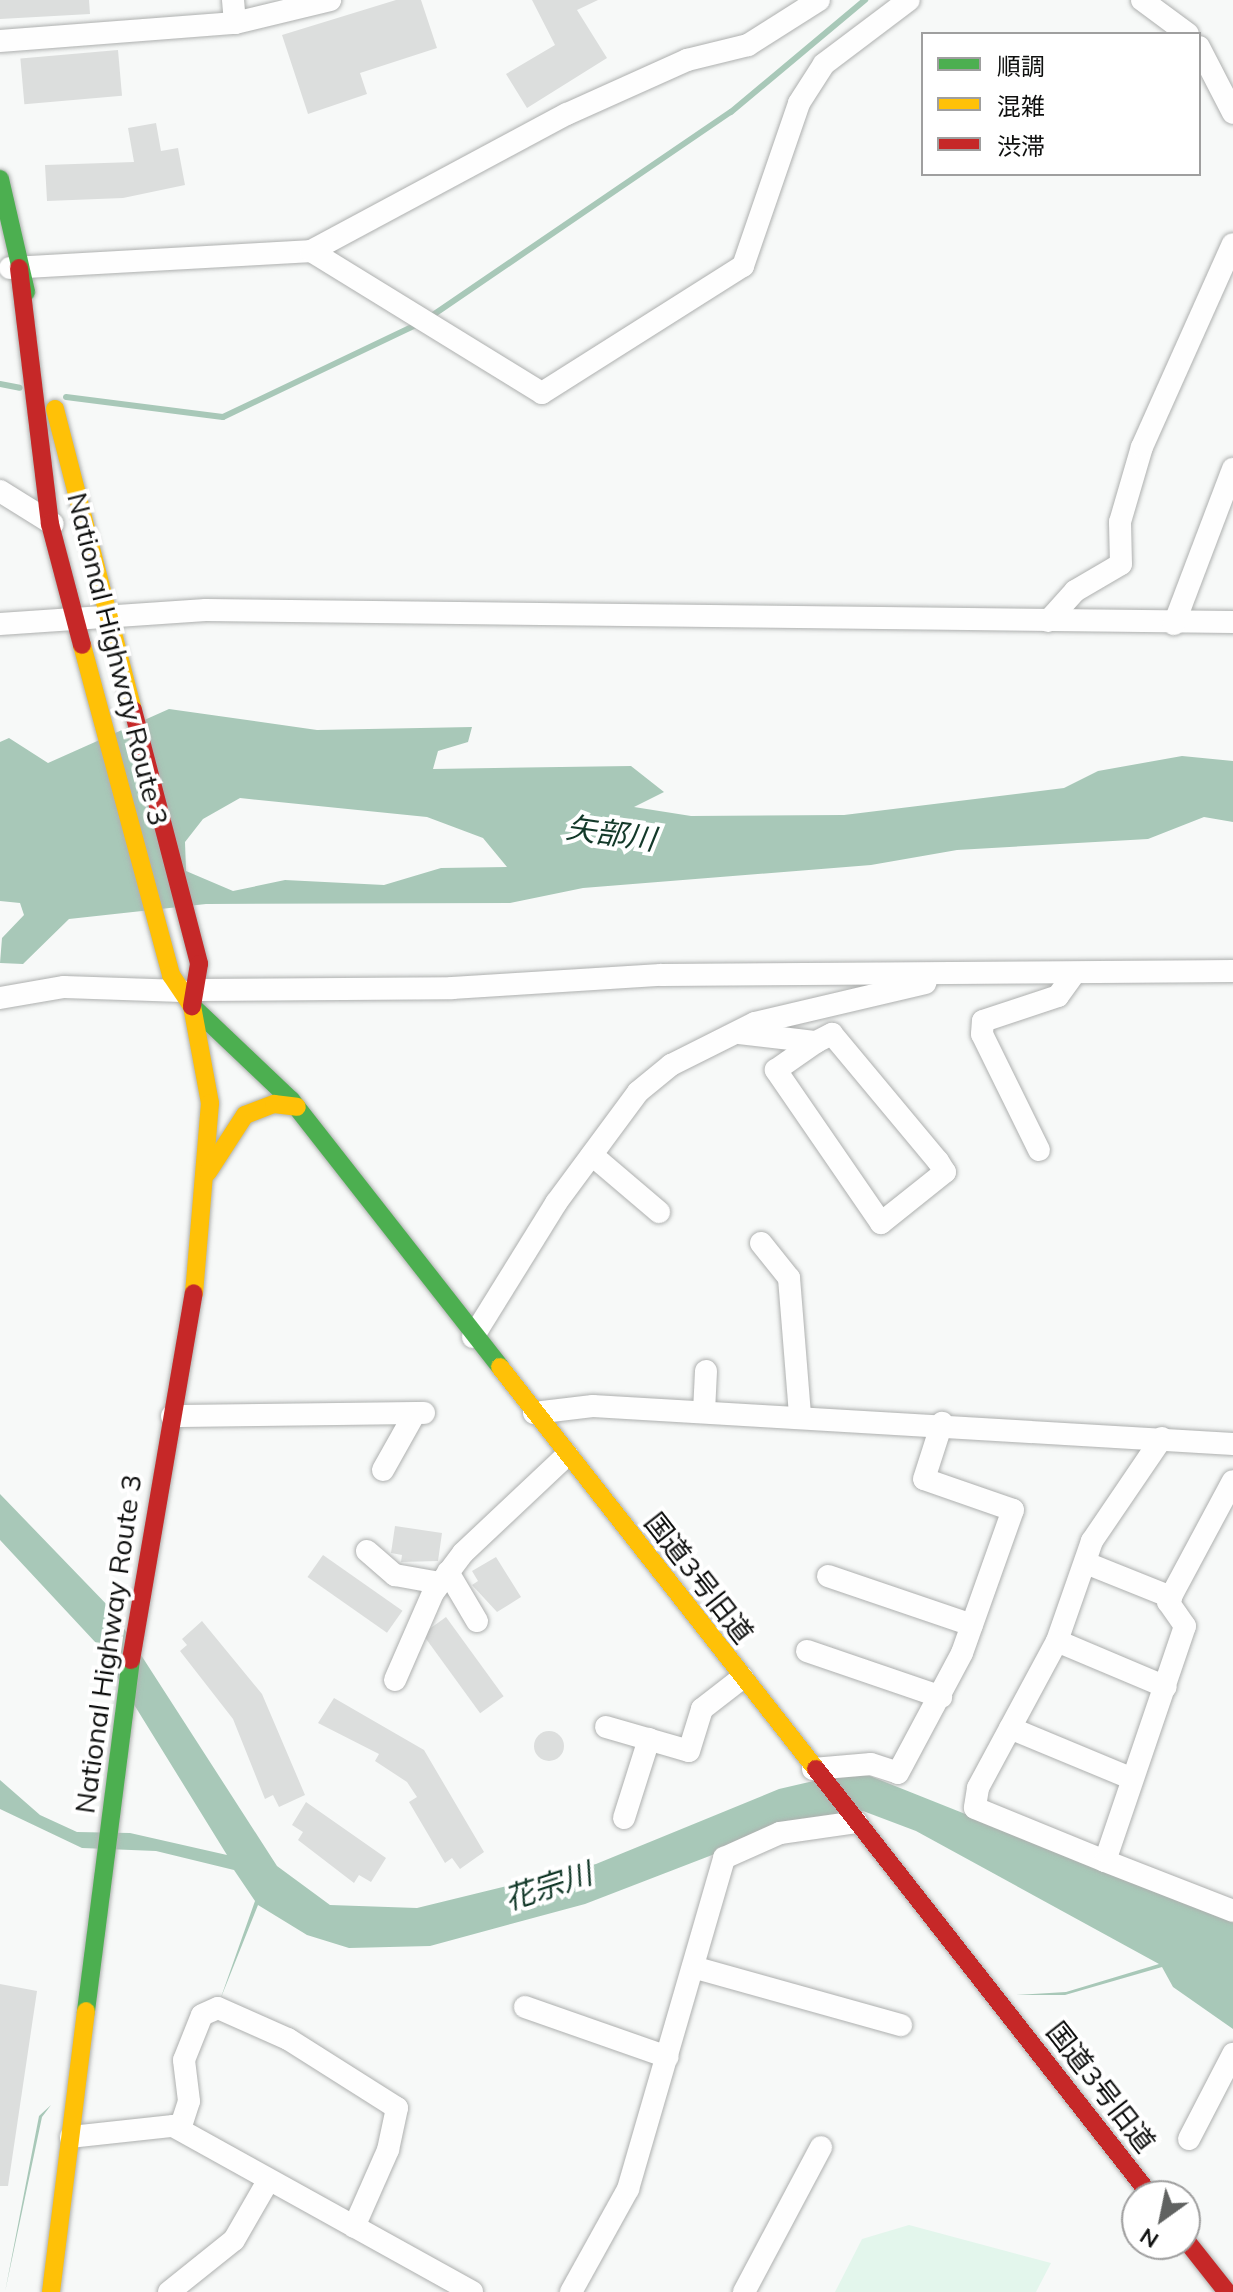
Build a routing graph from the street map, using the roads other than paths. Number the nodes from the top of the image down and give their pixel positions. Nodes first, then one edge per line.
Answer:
1 (330, 0) edge
2 (819, 0) edge
3 (909, 0) edge
4 (1142, 0) edge
5 (234, 11) edge
6 (1185, 32) edge
7 (0, 41) edge
8 (1201, 51) edge
9 (1233, 113) edge
10 (0, 179) edge
11 (1233, 244) edge
12 (311, 251) junction
13 (10, 268) edge
14 (34, 350) junction
15 (1233, 469) edge
16 (0, 491) edge
17 (86, 520) junction
18 (50, 524) junction
19 (108, 617) junction
20 (1048, 621) junction
21 (80, 622) junction
22 (1233, 622) edge
23 (0, 624) edge
24 (1174, 624) junction
25 (1233, 971) edge
26 (1072, 977) junction
27 (938, 979) junction
28 (186, 991) junction
29 (0, 998) edge
30 (739, 1033) junction
31 (816, 1042) junction
32 (297, 1107) junction
33 (1039, 1150) dead end
34 (592, 1155) junction
35 (207, 1175) junction
36 (659, 1212) dead end
37 (761, 1243) dead end
38 (783, 1270) junction
39 (768, 1288) dead end
40 (473, 1337) junction
41 (706, 1371) dead end
42 (704, 1412) junction
43 (534, 1413) junction
44 (172, 1416) junction
45 (800, 1416) junction
46 (942, 1423) junction
47 (1162, 1438) junction
48 (1233, 1444) edge
49 (567, 1455) junction
50 (383, 1470) dead end
51 (1233, 1481) edge
52 (367, 1551) dead end
53 (1086, 1563) junction
54 (828, 1576) dead end
55 (444, 1577) junction
56 (1171, 1597) junction
57 (477, 1621) dead end
58 (972, 1625) junction
59 (1057, 1641) junction
60 (807, 1651) dead end
61 (742, 1678) junction
62 (395, 1680) dead end
63 (1166, 1687) junction
64 (941, 1697) junction
65 (606, 1727) dead end
66 (1010, 1728) junction
67 (649, 1739) junction
68 (815, 1771) junction
69 (1130, 1778) junction
70 (624, 1818) dead end
71 (854, 1820) junction
72 (1105, 1861) junction
73 (1233, 1911) edge
74 (693, 1967) junction
75 (525, 2007) dead end
76 (901, 2025) dead end
77 (1233, 2054) edge
78 (668, 2057) junction
79 (180, 2129) junction
80 (71, 2137) junction
81 (1189, 2139) dead end
82 (821, 2147) dead end
83 (1138, 2180) edge
84 (268, 2181) junction
85 (354, 2227) junction
86 (1201, 2259) edge
87 (51, 2292) edge
88 (169, 2292) edge
89 (472, 2292) edge
90 (571, 2292) edge
91 (744, 2292) edge
92 (1227, 2292) edge

1 - 5 street
2 - 12 street
3 - 12 street
4 - 6 street
5 - 7 street
8 - 9 street
10 - 13 main road, National Highway Route 3
11 - 20 street
12 - 13 street
13 - 14 main road, National Highway Route 3
14 - 17 main road, National Highway Route 3
14 - 18 main road, National Highway Route 3
15 - 24 street
16 - 18 street
17 - 18 street
17 - 19 main road, National Highway Route 3
18 - 21 main road, National Highway Route 3
19 - 20 street
19 - 21 street
19 - 28 main road, National Highway Route 3
20 - 24 street
21 - 23 street
21 - 28 main road, National Highway Route 3
22 - 24 street
25 - 26 street
26 - 27 street
26 - 33 street
27 - 28 street
27 - 30 street
28 - 29 street
28 - 32 main road, 国道3号旧道
28 - 35 main road, National Highway Route 3
30 - 31 street
30 - 34 street
31 - 31 street
32 - 35 main road
32 - 40 main road, 国道3号旧道
34 - 36 street
34 - 40 street
35 - 44 main road, National Highway Route 3
37 - 38 street
38 - 39 street
38 - 45 street
40 - 43 main road, 国道3号旧道
41 - 42 street
42 - 43 street
42 - 45 street
43 - 49 main road, 国道3号旧道
44 - 50 street
44 - 80 main road, National Highway Route 3
45 - 46 street
46 - 47 street
46 - 58 street
47 - 48 street
47 - 53 street
49 - 55 street
49 - 61 main road, 国道3号旧道
51 - 56 street
52 - 55 street
53 - 56 street
53 - 59 street
54 - 58 street
55 - 57 street
55 - 62 street
56 - 63 street
58 - 64 street
59 - 63 street
59 - 66 street
60 - 64 street
61 - 67 street
61 - 68 main road, 国道3号旧道
63 - 69 street
64 - 68 street
65 - 67 street
66 - 69 street
66 - 72 street
67 - 70 street
68 - 71 main road, 国道3号旧道
69 - 72 street
71 - 74 street
71 - 83 main road, 国道3号旧道
72 - 73 street
74 - 76 street
74 - 78 street
75 - 78 street
77 - 81 street
78 - 90 street
79 - 80 street
79 - 84 street
79 - 85 street
80 - 87 main road, National Highway Route 3
82 - 91 street
84 - 85 street
84 - 88 street
85 - 89 street
86 - 92 main road

